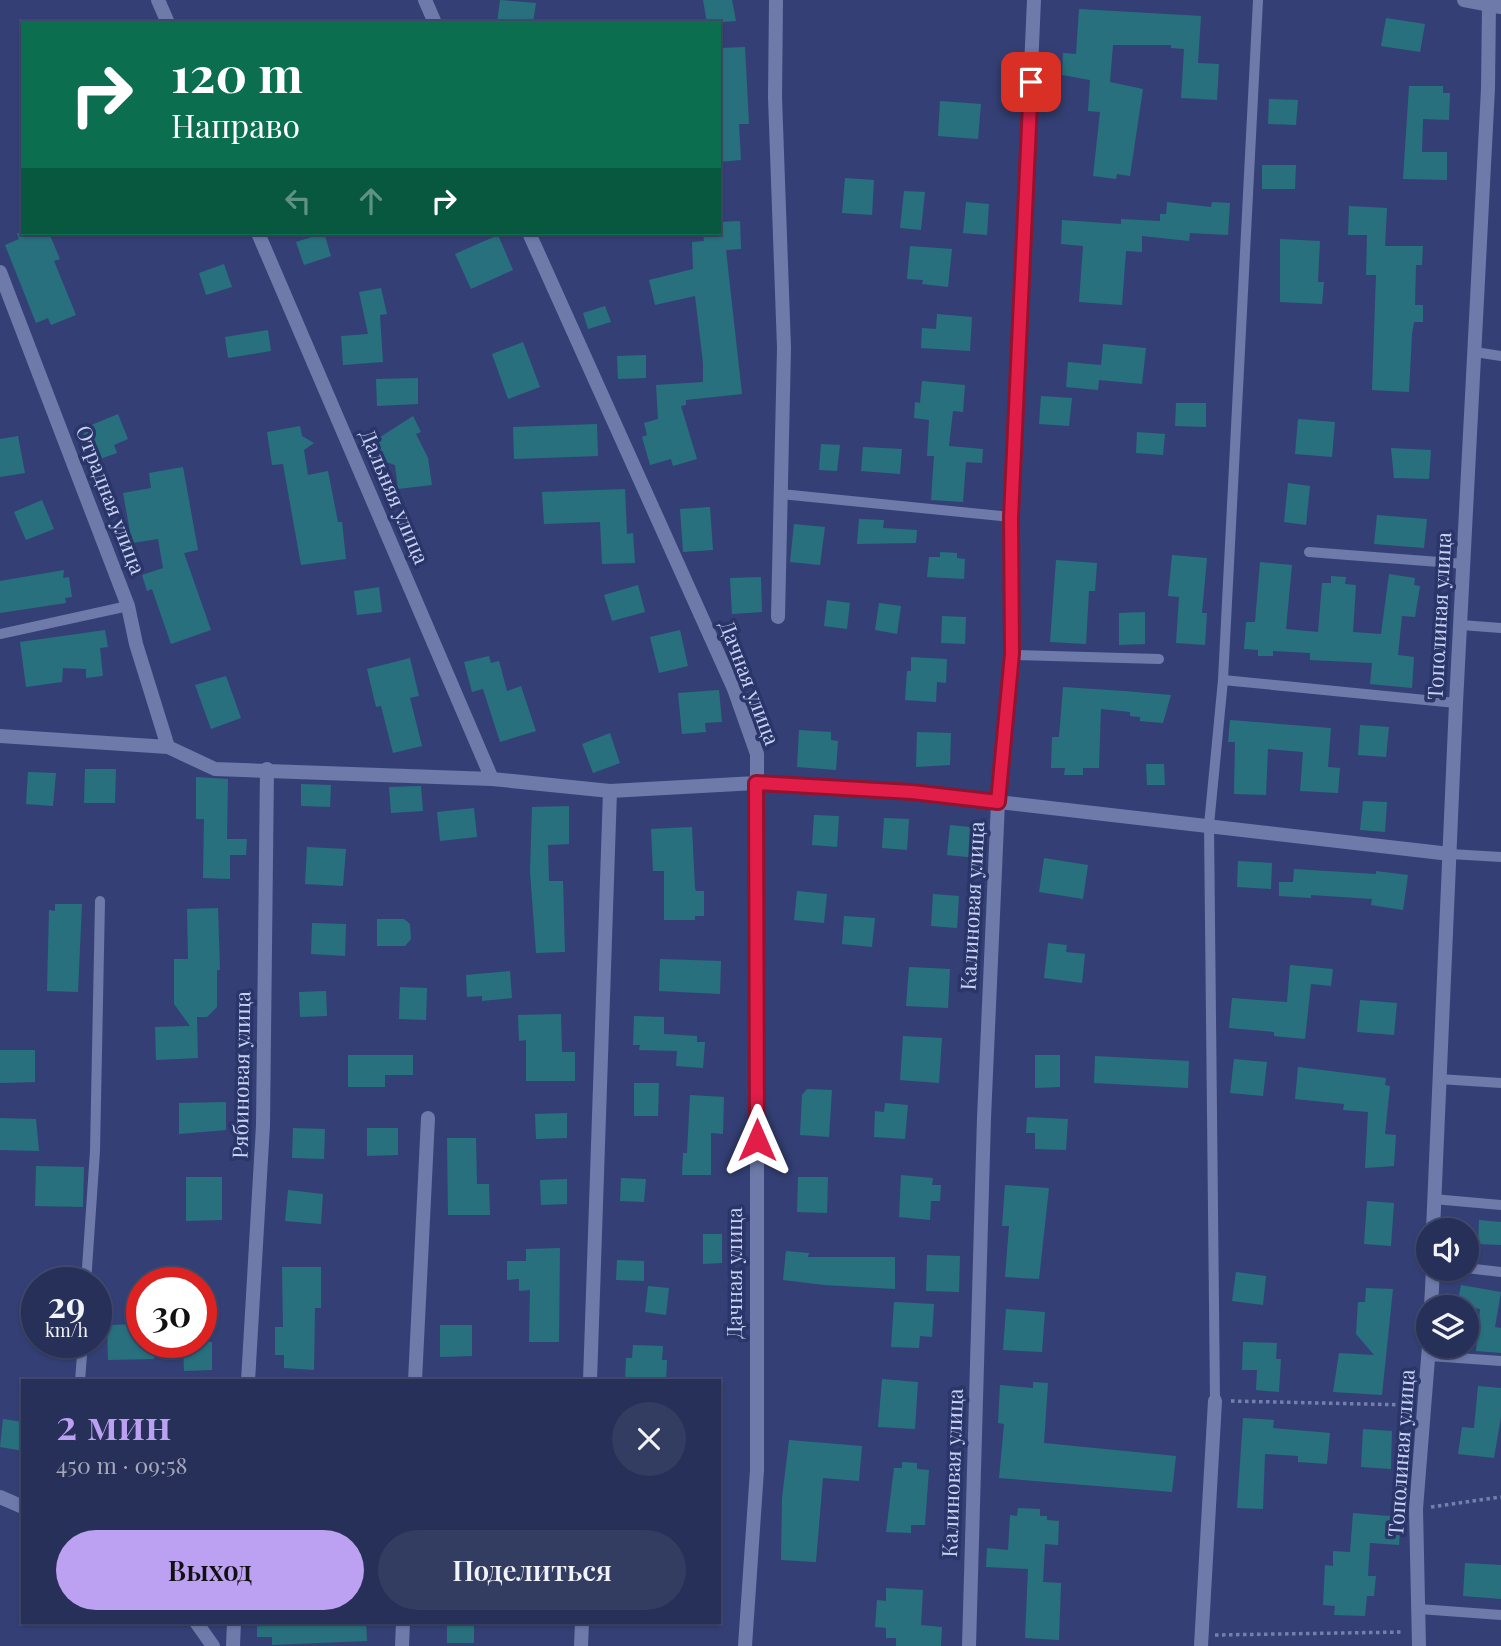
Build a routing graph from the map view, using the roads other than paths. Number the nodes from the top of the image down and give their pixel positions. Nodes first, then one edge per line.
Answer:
1 (158, 0) edge
2 (425, 0) edge
3 (776, 0) edge
4 (1034, 0) edge
5 (1258, 0) edge
6 (1464, 0) edge
7 (1495, 6) edge
8 (167, 21) edge
9 (434, 21) edge
10 (1495, 90) edge
11 (259, 235) edge
12 (531, 235) edge
13 (0, 272) edge
14 (1475, 352) junction
15 (1501, 356) edge
16 (781, 494) junction
17 (1011, 517) junction
18 (1309, 552) dead end
19 (1465, 564) junction
20 (128, 606) junction
21 (778, 617) dead end
22 (1461, 625) junction
23 (1501, 628) edge
24 (0, 634) edge
25 (1012, 654) junction
26 (1159, 659) dead end
27 (1223, 680) junction
28 (1456, 703) junction
29 (0, 736) edge
30 (168, 747) junction
31 (267, 769) junction
32 (492, 779) junction
33 (756, 783) junction
34 (610, 791) junction
35 (998, 802) junction
36 (1209, 825) junction
37 (1450, 855) junction
38 (1501, 857) edge
39 (100, 901) dead end
40 (1439, 1079) junction
41 (1501, 1083) edge
42 (428, 1118) dead end
43 (1433, 1199) junction
44 (1501, 1205) edge
45 (1433, 1218) edge
46 (87, 1267) edge
47 (1479, 1269) edge
48 (1501, 1272) edge
49 (82, 1358) edge
50 (1429, 1358) edge
51 (1479, 1358) edge
52 (1501, 1361) edge
53 (80, 1379) edge
54 (248, 1379) edge
55 (415, 1379) edge
56 (590, 1379) edge
57 (1215, 1401) joint
58 (0, 1497) edge
59 (21, 1506) edge
60 (1419, 1609) junction
61 (1501, 1615) edge
62 (197, 1624) edge
63 (234, 1624) edge
64 (403, 1624) edge
65 (582, 1624) edge
66 (1419, 1639) edge
67 (1201, 1640) edge
68 (213, 1646) edge
69 (233, 1646) edge
70 (401, 1646) edge
71 (581, 1646) edge
72 (745, 1646) edge
73 (969, 1646) edge

1 - 8 street
2 - 9 street
3 - 16 street
4 - 17 street, Калиновая улица
5 - 27 lane
6 - 7 street
7 - 10 street, Тополиная улица
10 - 14 street, Тополиная улица
11 - 32 street, Дальняя улица
12 - 33 street, Дачная улица
13 - 20 street, Отрадная улица
14 - 15 lane
14 - 19 street, Тополиная улица
16 - 17 lane
16 - 21 street
17 - 25 street, Калиновая улица
18 - 19 lane
19 - 22 street, Тополиная улица
20 - 24 lane
20 - 30 street, Отрадная улица
22 - 23 lane
22 - 28 street, Тополиная улица
25 - 26 lane
25 - 35 street, Калиновая улица
27 - 28 lane
27 - 36 lane
28 - 37 street, Тополиная улица
29 - 30 street
30 - 31 street
31 - 32 street
31 - 54 street, Рябиновая улица
32 - 34 street
33 - 34 street
33 - 35 street
33 - 72 street, Дачная улица
34 - 56 street
35 - 36 street
35 - 73 street, Калиновая улица
36 - 37 street
36 - 57 lane
37 - 38 lane
37 - 40 street, Тополиная улица
39 - 46 lane
40 - 41 lane
40 - 43 street, Тополиная улица
42 - 55 street
43 - 44 lane
43 - 45 street, Тополиная улица
47 - 48 lane
49 - 53 lane
50 - 60 street, Тополиная улица
51 - 52 lane
57 - 67 street
58 - 59 street
60 - 61 lane
60 - 66 street, Тополиная улица
62 - 68 street
63 - 69 street
64 - 70 street
65 - 71 street

